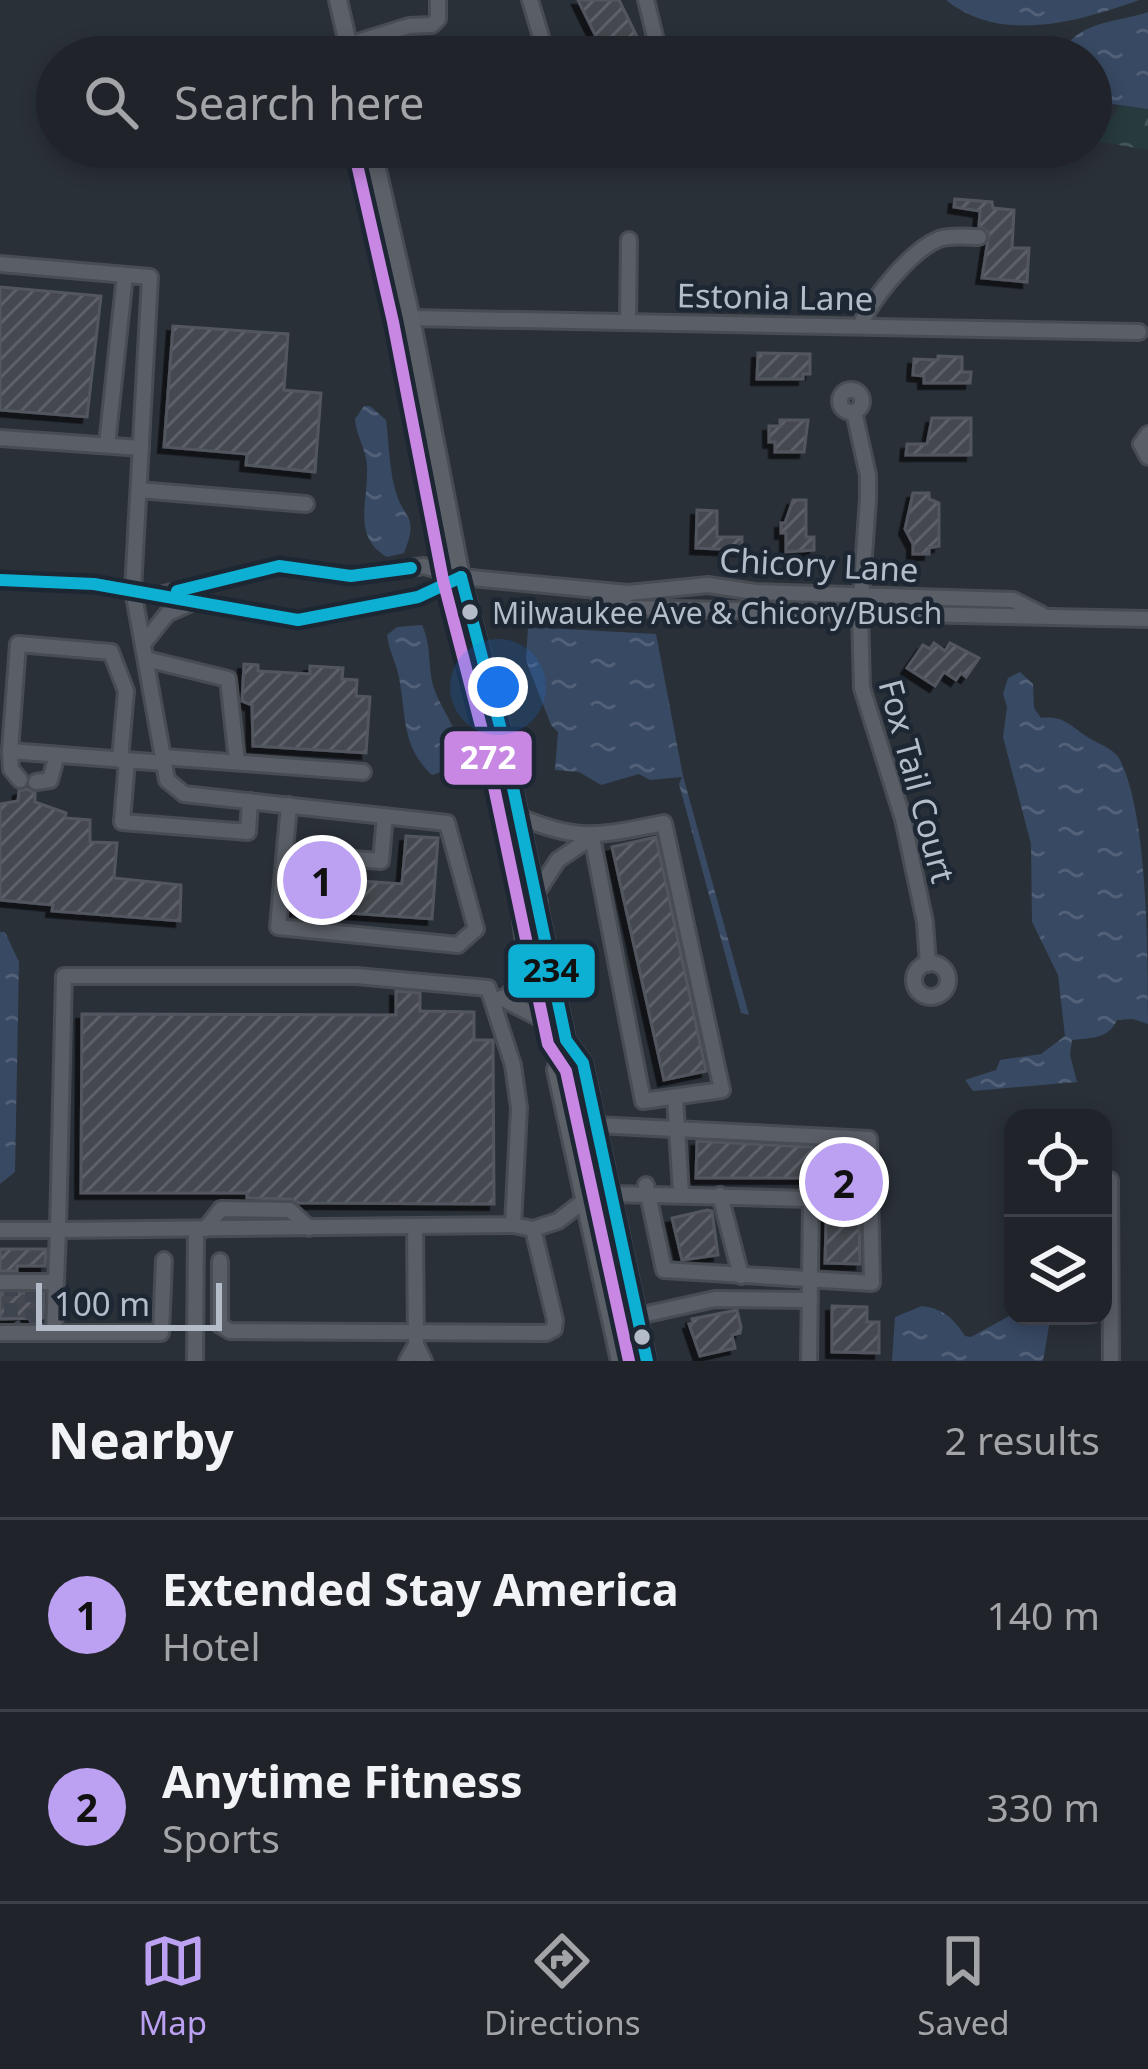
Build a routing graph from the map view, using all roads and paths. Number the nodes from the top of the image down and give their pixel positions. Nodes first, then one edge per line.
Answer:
1 (338, 0) edge
2 (438, 0) edge
3 (530, 0) edge
4 (646, 0) edge
5 (346, 36) edge
6 (385, 36) edge
7 (541, 36) edge
8 (655, 36) edge
9 (377, 168) edge
10 (979, 237) dead end
11 (629, 240) dead end
12 (0, 265) edge
13 (124, 274) junction
14 (411, 317) junction
15 (628, 321) junction
16 (860, 326) junction
17 (1139, 332) dead end
18 (854, 412) dead end
19 (0, 425) edge
20 (1148, 434) edge
21 (8, 439) edge
22 (107, 445) junction
23 (141, 448) junction
24 (1148, 457) edge
25 (139, 490) junction
26 (306, 504) dead end
27 (461, 577) junction
28 (0, 580) edge
29 (590, 588) junction
30 (686, 588) junction
31 (133, 590) junction
32 (164, 594) junction
33 (191, 603) junction
34 (860, 605) junction
35 (686, 609) junction
36 (1148, 619) edge
37 (145, 652) junction
38 (10, 752) junction
39 (57, 755) junction
40 (123, 760) junction
41 (163, 760) junction
42 (237, 762) junction
43 (363, 772) dead end
44 (250, 801) junction
45 (289, 806) junction
46 (385, 816) junction
47 (520, 817) junction
48 (592, 837) junction
49 (285, 854) junction
50 (538, 897) junction
51 (928, 964) dead end
52 (498, 998) junction
53 (566, 1036) junction
54 (675, 1097) junction
55 (596, 1125) junction
56 (678, 1129) junction
57 (647, 1190) junction
58 (681, 1193) junction
59 (611, 1194) junction
60 (720, 1195) junction
61 (584, 1200) junction
62 (1110, 1217) edge
63 (513, 1225) junction
64 (416, 1227) junction
65 (200, 1229) junction
66 (533, 1229) junction
67 (0, 1230) edge
68 (58, 1230) junction
69 (164, 1261) dead end
70 (220, 1261) dead end
71 (741, 1276) junction
72 (810, 1281) junction
73 (0, 1282) edge
74 (56, 1282) junction
75 (810, 1300) junction
76 (638, 1316) junction
77 (0, 1333) edge
78 (54, 1333) junction
79 (416, 1338) junction
80 (195, 1361) edge
81 (407, 1361) edge
82 (424, 1361) edge
83 (620, 1361) edge
84 (647, 1361) edge
85 (809, 1361) edge
86 (1112, 1361) edge

1 - 5 main road
2 - 6 street
3 - 7 street
4 - 8 street
9 - 14 main road
10 - 16 street
11 - 15 street
12 - 13 street
13 - 22 street
13 - 23 street
14 - 15 street, Estonia Lane
14 - 27 main road
15 - 16 street, Estonia Lane
16 - 17 street, Estonia Lane
18 - 34 street, Fox Tail Court
19 - 21 street
20 - 24 street
21 - 22 street
22 - 23 street
23 - 25 street
25 - 26 street
25 - 31 street
27 - 29 street, Chicory Lane
27 - 32 street, Chicory Lane
27 - 33 street
27 - 47 main road
28 - 31 street
29 - 30 street, Chicory Lane
29 - 35 street, Chicory Lane
30 - 34 street, Chicory Lane
30 - 35 street
31 - 32 street
31 - 37 street
32 - 33 street
33 - 37 street
34 - 35 street, Chicory Lane
34 - 36 street, Chicory Lane
34 - 51 street, Fox Tail Court
37 - 41 street
37 - 42 street
38 - 39 street
38 - 39 street
38 - 40 street
39 - 40 street
40 - 41 street
40 - 44 street
41 - 42 street
41 - 44 street
42 - 43 street
44 - 45 street
45 - 46 street
45 - 49 street
46 - 49 street
46 - 49 street
47 - 48 street
47 - 50 main road
48 - 50 street
48 - 54 street
48 - 54 street
50 - 52 street
50 - 53 main road
52 - 53 street
52 - 63 street
52 - 68 street
53 - 55 main road
53 - 61 main road
54 - 56 street
55 - 56 street
55 - 59 main road
56 - 58 street
56 - 72 street
57 - 58 street
57 - 59 street
57 - 71 street
58 - 60 street
59 - 76 main road
60 - 71 street
60 - 72 street
61 - 66 street
61 - 83 main road
62 - 86 street
63 - 64 street
63 - 66 street
64 - 65 street
64 - 79 street
65 - 68 street
65 - 80 street
66 - 79 street
67 - 68 street
68 - 74 street
69 - 78 street
70 - 79 street
71 - 72 street
72 - 75 street
73 - 74 street
74 - 78 street
75 - 76 street
75 - 85 street
76 - 84 main road
77 - 78 street
79 - 81 street
79 - 82 street

